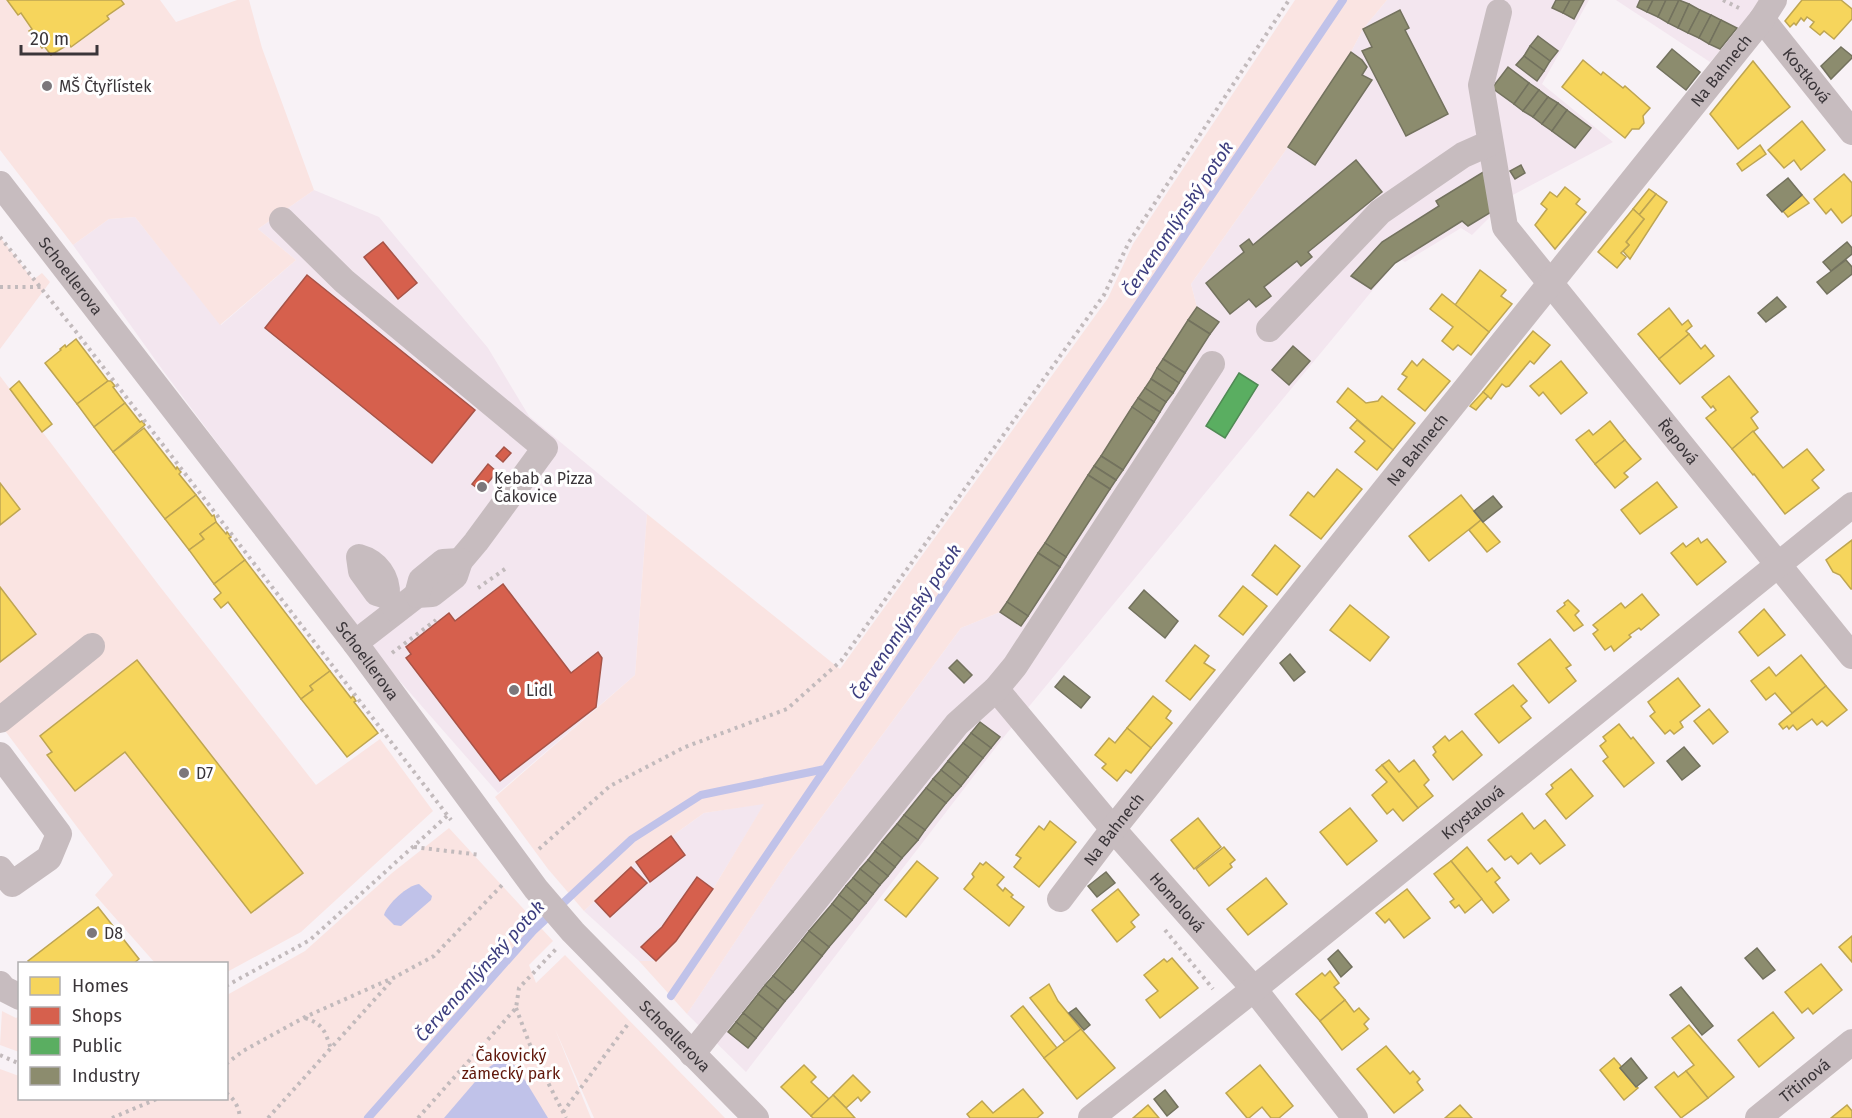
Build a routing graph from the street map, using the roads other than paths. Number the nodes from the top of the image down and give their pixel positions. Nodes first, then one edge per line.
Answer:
1 (1768, 10) edge
2 (1499, 12) dead end
3 (1852, 132) edge
4 (1490, 143) junction
5 (0, 184) edge
6 (282, 220) dead end
7 (1552, 283) junction
8 (1269, 329) dead end
9 (1212, 364) dead end
10 (1852, 505) edge
11 (1778, 566) junction
12 (355, 643) junction
13 (92, 646) dead end
14 (1852, 656) edge
15 (996, 689) junction
16 (0, 720) edge
17 (0, 755) edge
18 (1113, 829) junction
19 (4, 883) edge
20 (1060, 899) dead end
21 (0, 984) edge
22 (1254, 989) junction
23 (18, 996) edge
24 (1852, 1042) edge
25 (692, 1054) junction
26 (756, 1118) edge
27 (1091, 1118) edge
28 (1355, 1118) edge
29 (1758, 1118) edge

1 - 3 street, Kostková
1 - 7 street, Na Bahnech
2 - 4 street
4 - 7 street, Řepová
4 - 8 street
5 - 12 street, Schoellerova
6 - 12 street
7 - 11 street, Řepová
7 - 18 street, Na Bahnech
9 - 15 street
10 - 11 street, Krystalová
11 - 14 street, Řepová
11 - 22 street, Krystalová
12 - 25 street, Schoellerova
13 - 16 street
15 - 18 street, Homolová
15 - 25 street
17 - 19 street
18 - 20 street, Na Bahnech
18 - 22 street, Homolová
21 - 23 street
22 - 27 street, Krystalová
22 - 28 street, Homolová
24 - 29 street, Třtinová
25 - 26 street, Schoellerova

